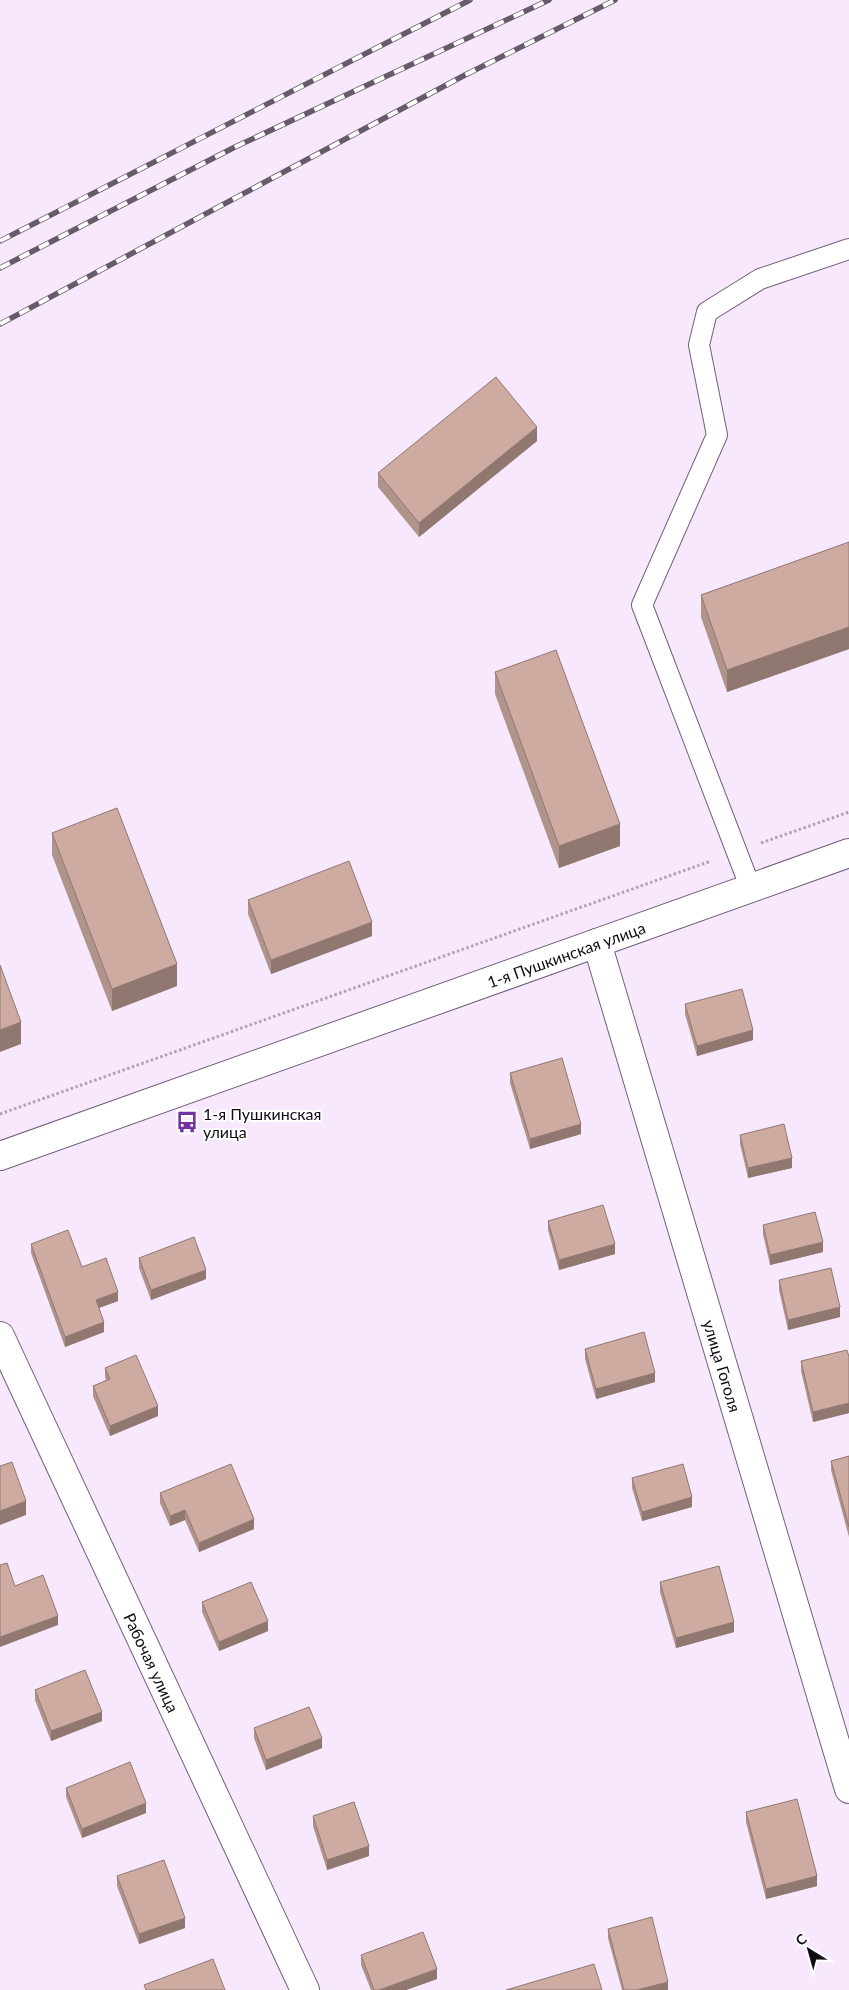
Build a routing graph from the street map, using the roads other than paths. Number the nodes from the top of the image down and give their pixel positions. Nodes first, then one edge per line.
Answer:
1 (849, 248) edge
2 (849, 853) edge
3 (751, 889) junction
4 (597, 943) junction
5 (0, 1156) edge
6 (0, 1336) edge
7 (849, 1790) edge
8 (304, 1990) edge

1 - 3 lane
2 - 3 street, 1-я Пушкинская улица
3 - 4 street, 1-я Пушкинская улица
4 - 5 street, 1-я Пушкинская улица
4 - 7 street, улица Гоголя
6 - 8 street, Рабочая улица

